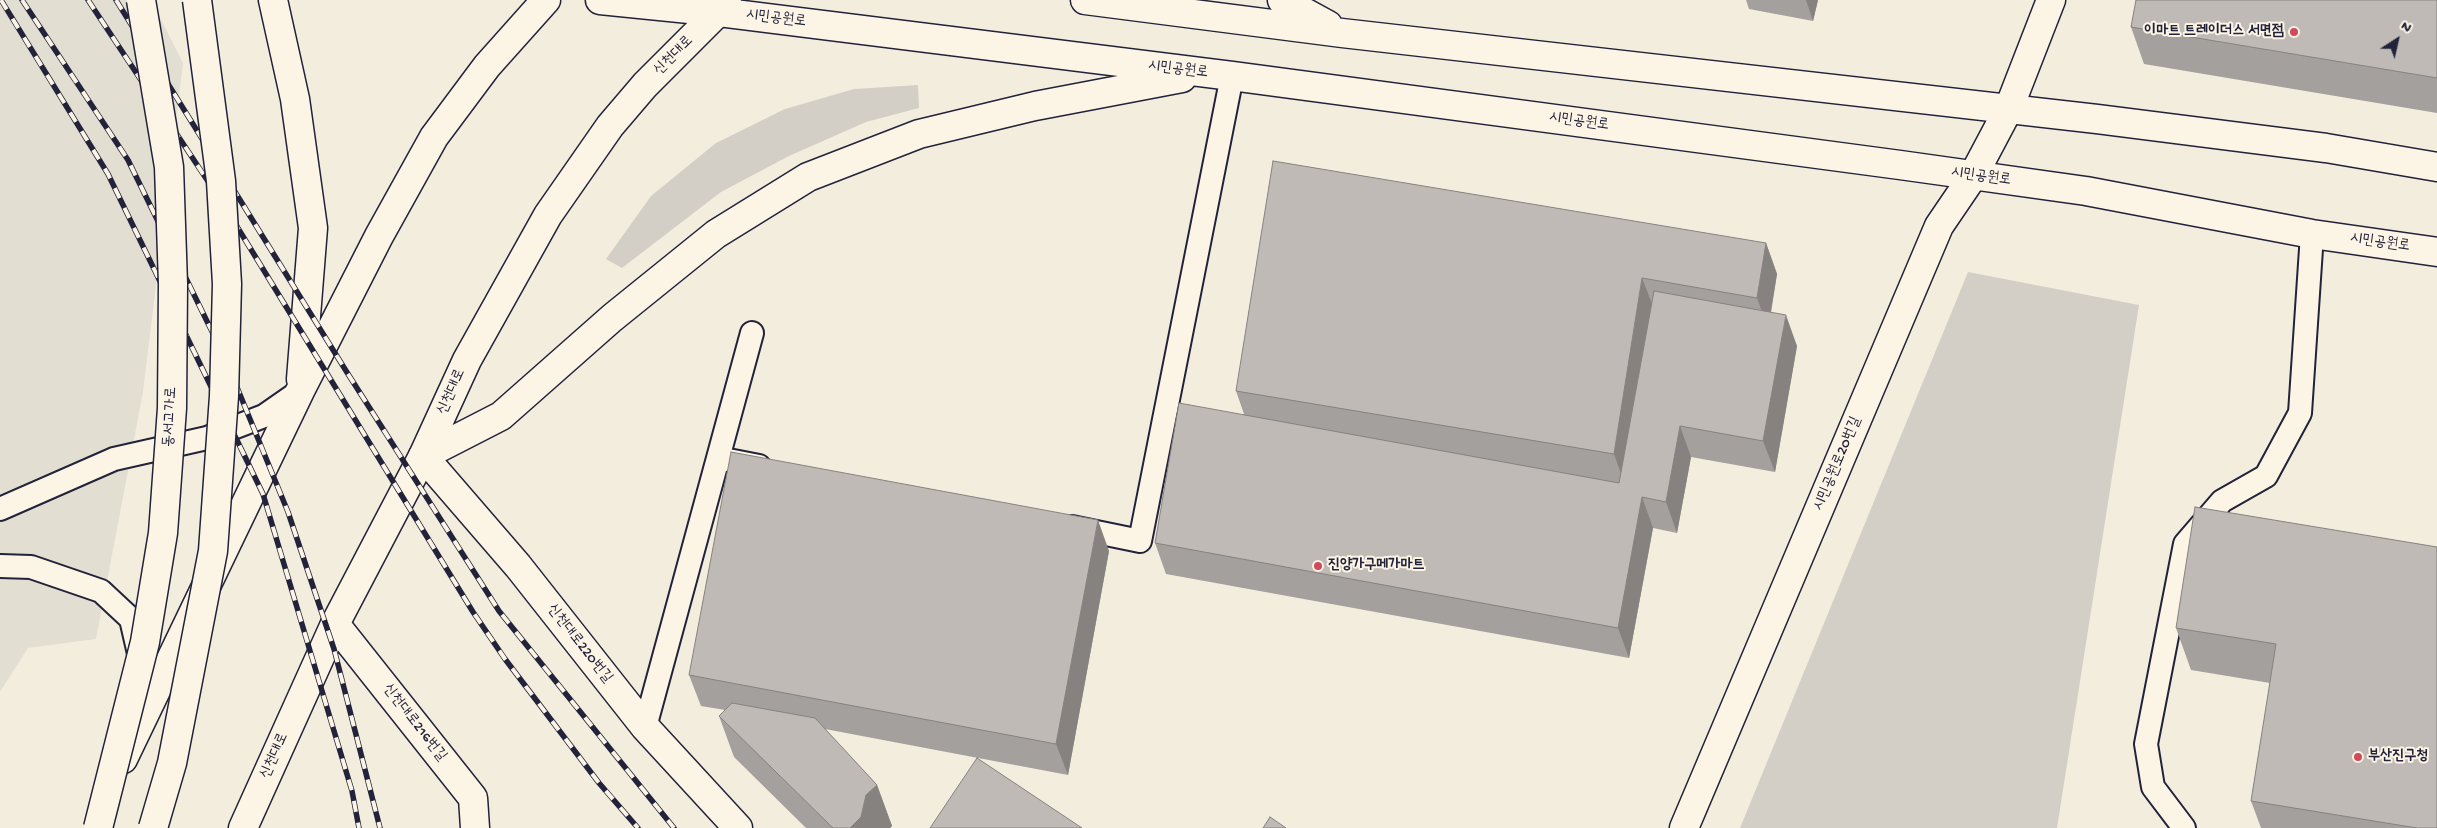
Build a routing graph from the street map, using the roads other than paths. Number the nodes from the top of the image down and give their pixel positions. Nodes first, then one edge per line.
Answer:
1 (141, 0) edge
2 (197, 0) edge
3 (273, 0) edge
4 (546, 0) edge
5 (600, 0) edge
6 (1085, 0) edge
7 (1282, 0) edge
8 (2051, 0) edge
9 (725, 6) edge
10 (1342, 33) junction
11 (1219, 75) junction
12 (2009, 108) junction
13 (2437, 167) edge
14 (1974, 176) junction
15 (2312, 234) junction
16 (2437, 252) edge
17 (752, 333) dead end
18 (300, 391) junction
19 (424, 456) junction
20 (718, 458) junction
21 (776, 470) edge
22 (0, 509) edge
23 (1054, 524) edge
24 (0, 566) edge
25 (335, 624) junction
26 (150, 699) junction
27 (645, 727) junction
28 (90, 828) edge
29 (98, 828) edge
30 (152, 828) edge
31 (243, 828) edge
32 (475, 828) edge
33 (738, 828) edge
34 (1684, 828) edge
35 (2184, 828) edge

1 - 29 main road, 동서고가로, bridge
2 - 30 main road, bridge
3 - 18 main road
4 - 18 main road
5 - 9 main road, 시민공원로
6 - 10 main road
7 - 10 main road
8 - 12 main road, 시민공원로20번길
9 - 11 main road, 시민공원로
9 - 19 main road, 신천대로
10 - 12 main road
11 - 14 main road, 시민공원로
11 - 19 main road
11 - 23 lane
12 - 13 main road
12 - 14 main road, 시민공원로20번길
14 - 15 main road, 시민공원로
14 - 34 main road, 시민공원로20번길
15 - 16 main road, 시민공원로
15 - 35 lane
17 - 20 lane
18 - 22 lane
18 - 26 main road
19 - 25 main road, 신천대로
19 - 27 main road, 신천대로220번길
20 - 21 lane
20 - 27 lane
24 - 26 lane
25 - 31 main road, 신천대로
25 - 32 main road, 신천대로216번길
26 - 28 main road
27 - 33 main road, 신천대로220번길

